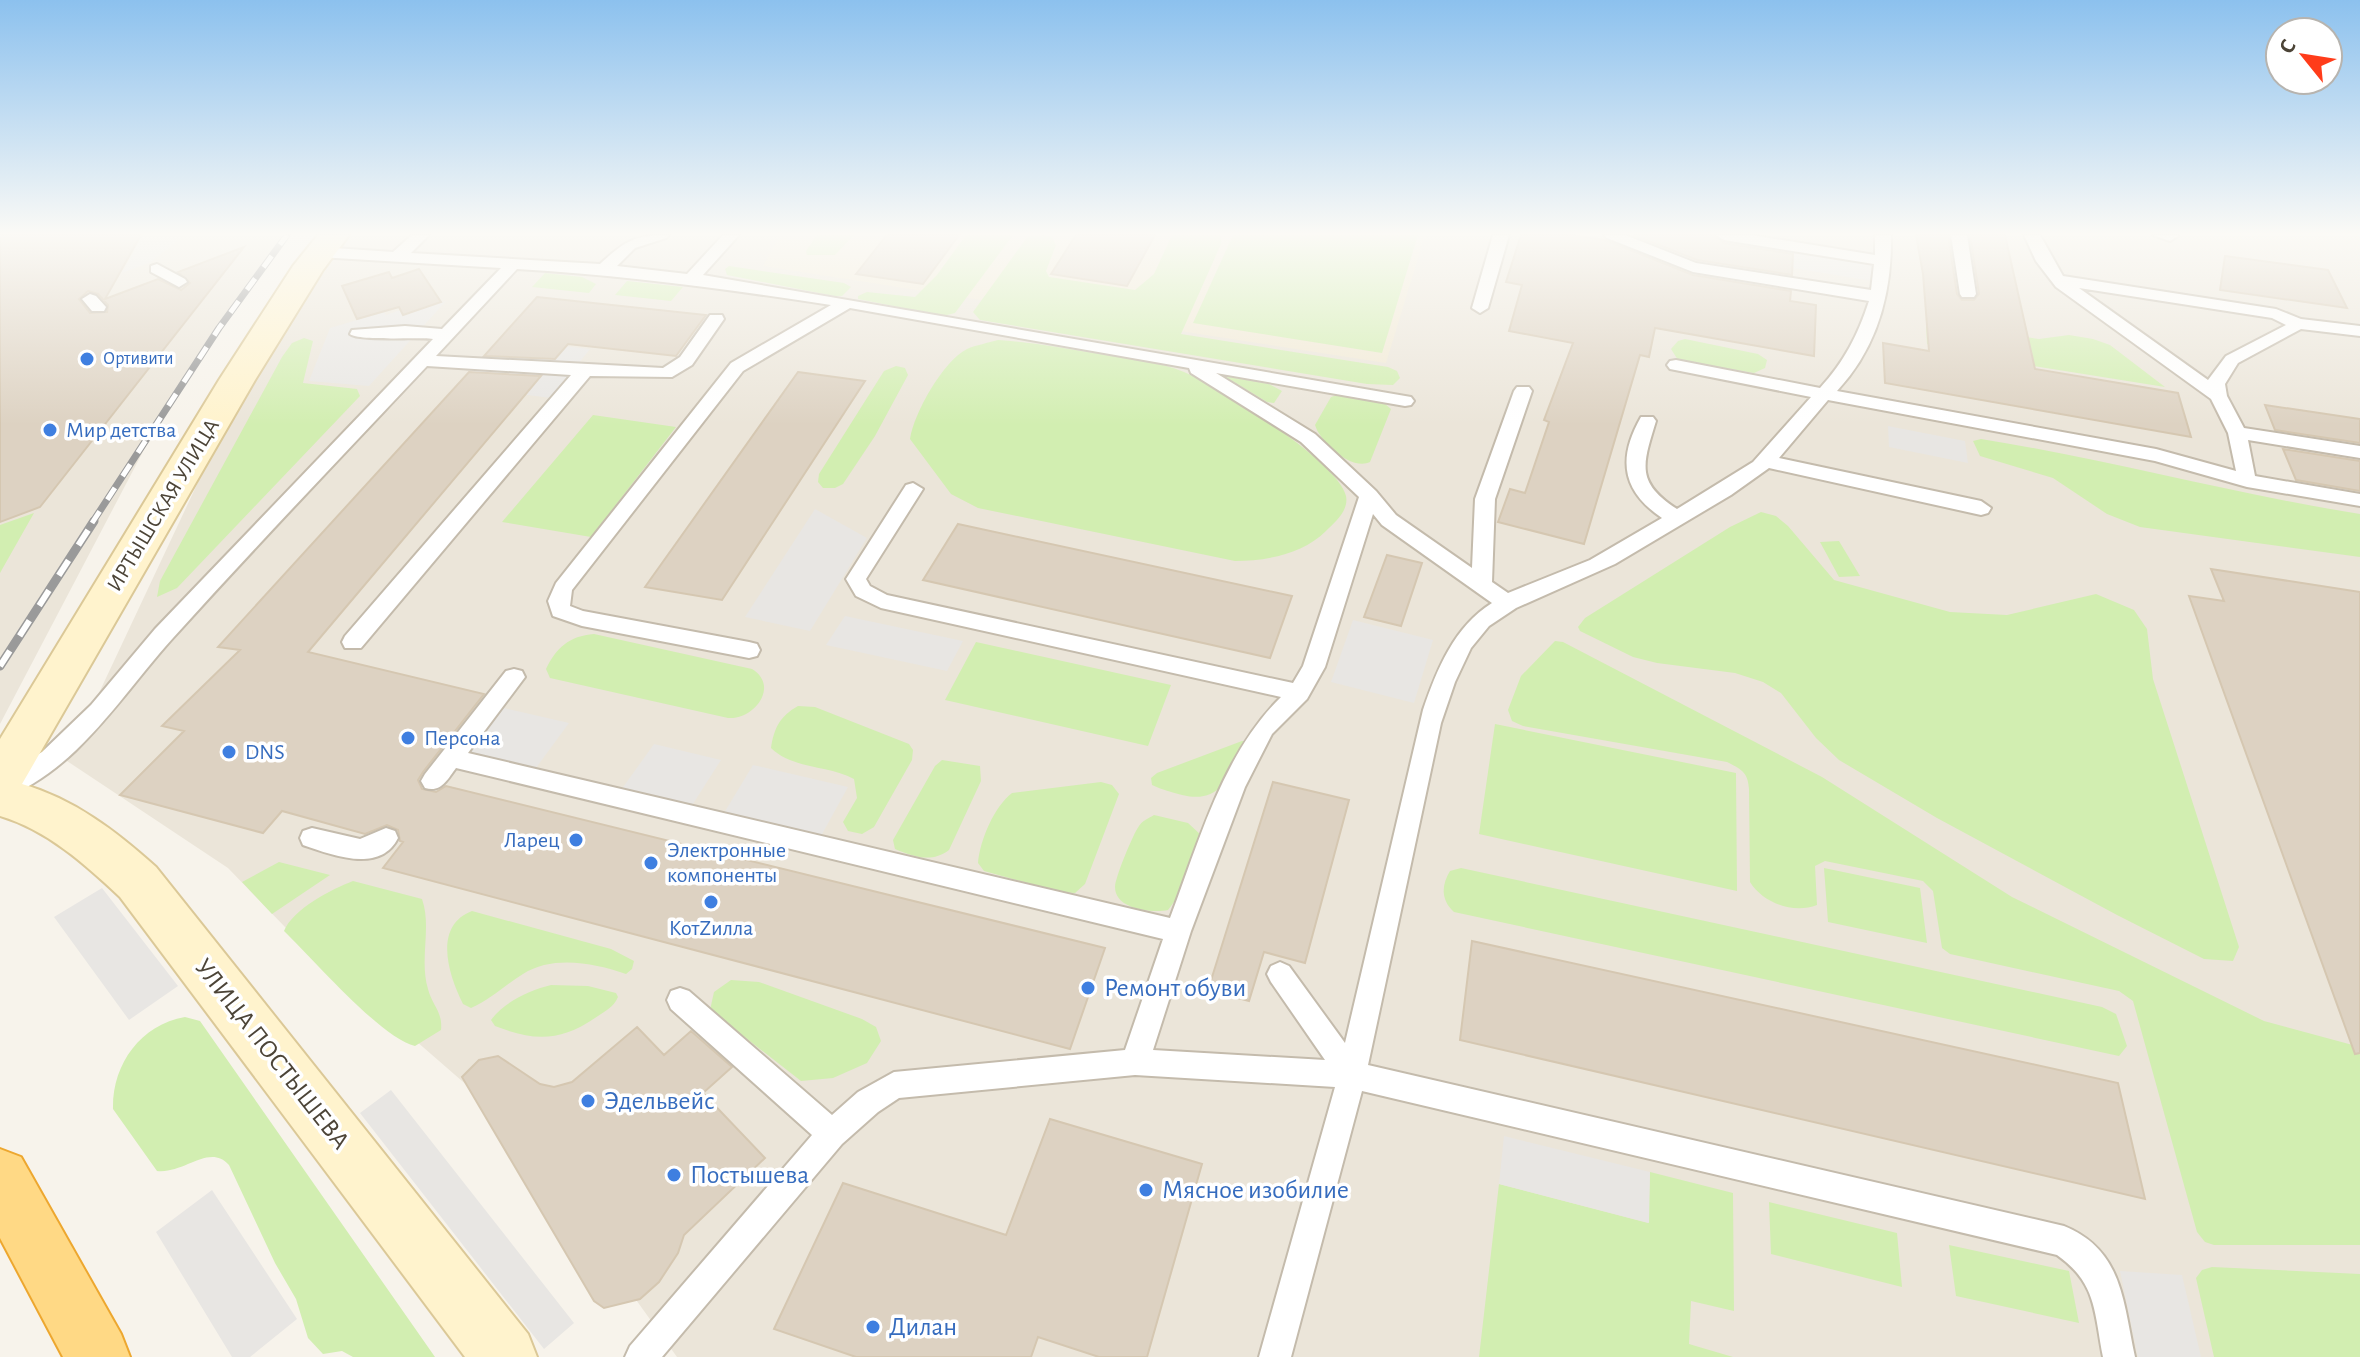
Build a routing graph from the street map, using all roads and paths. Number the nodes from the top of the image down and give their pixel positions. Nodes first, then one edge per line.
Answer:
1 (290, 298) edge
2 (481, 298) edge
3 (817, 298) edge
4 (1483, 298) edge
5 (1878, 298) edge
6 (2083, 298) edge
7 (2176, 298) edge
8 (847, 303) junction
9 (1480, 308) dead end
10 (716, 319) dead end
11 (2297, 324) junction
12 (2360, 331) edge
13 (358, 334) dead end
14 (446, 335) junction
15 (423, 360) junction
16 (1185, 362) junction
17 (1676, 365) dead end
18 (585, 370) junction
19 (1523, 391) dead end
20 (1824, 394) junction
21 (2218, 396) junction
22 (1405, 401) dead end
23 (1647, 421) dead end
24 (2237, 433) junction
25 (2360, 452) edge
26 (1766, 461) junction
27 (2247, 481) junction
28 (913, 489) dead end
29 (1369, 496) junction
30 (2360, 500) edge
31 (1981, 508) dead end
32 (1677, 518) junction
33 (1482, 585) junction
34 (1507, 603) junction
35 (353, 642) dead end
36 (749, 650) dead end
37 (514, 677) dead end
38 (1299, 693) junction
39 (452, 758) junction
40 (0, 780) edge
41 (433, 781) dead end
42 (0, 789) edge
43 (0, 797) edge
44 (312, 838) dead end
45 (386, 838) dead end
46 (1178, 931) junction
47 (1280, 974) dead end
48 (680, 1000) dead end
49 (1135, 1062) junction
50 (1352, 1075) junction
51 (832, 1134) junction
52 (0, 1178) edge
53 (98, 1357) edge
54 (505, 1357) edge
55 (641, 1357) edge
56 (1275, 1357) edge
57 (2119, 1357) edge

1 - 40 main road, ИРТЫШСКАЯ УЛИЦА
2 - 14 lane
3 - 8 lane
4 - 9 lane
5 - 20 lane
6 - 21 lane
7 - 11 lane
8 - 16 lane
8 - 36 lane
10 - 18 lane
11 - 12 lane
11 - 21 lane
13 - 14 lane
14 - 15 lane
15 - 18 lane
15 - 42 lane
16 - 22 lane
16 - 29 lane
17 - 20 lane
18 - 35 lane
19 - 33 lane
20 - 26 lane
20 - 27 lane
21 - 24 lane
23 - 32 lane
24 - 25 lane
24 - 27 lane
26 - 31 lane
26 - 32 lane
27 - 30 lane
28 - 38 lane
29 - 33 lane
29 - 38 lane
32 - 34 lane
33 - 34 lane
34 - 50 lane
37 - 39 lane
38 - 46 lane
39 - 41 lane
39 - 46 lane
43 - 54 main road, УЛИЦА ПОСТЫШЕВА
44 - 45 lane
46 - 49 lane
47 - 50 lane
48 - 51 lane
49 - 50 lane
49 - 51 lane
50 - 56 lane
50 - 57 lane
51 - 55 lane
52 - 53 highway

